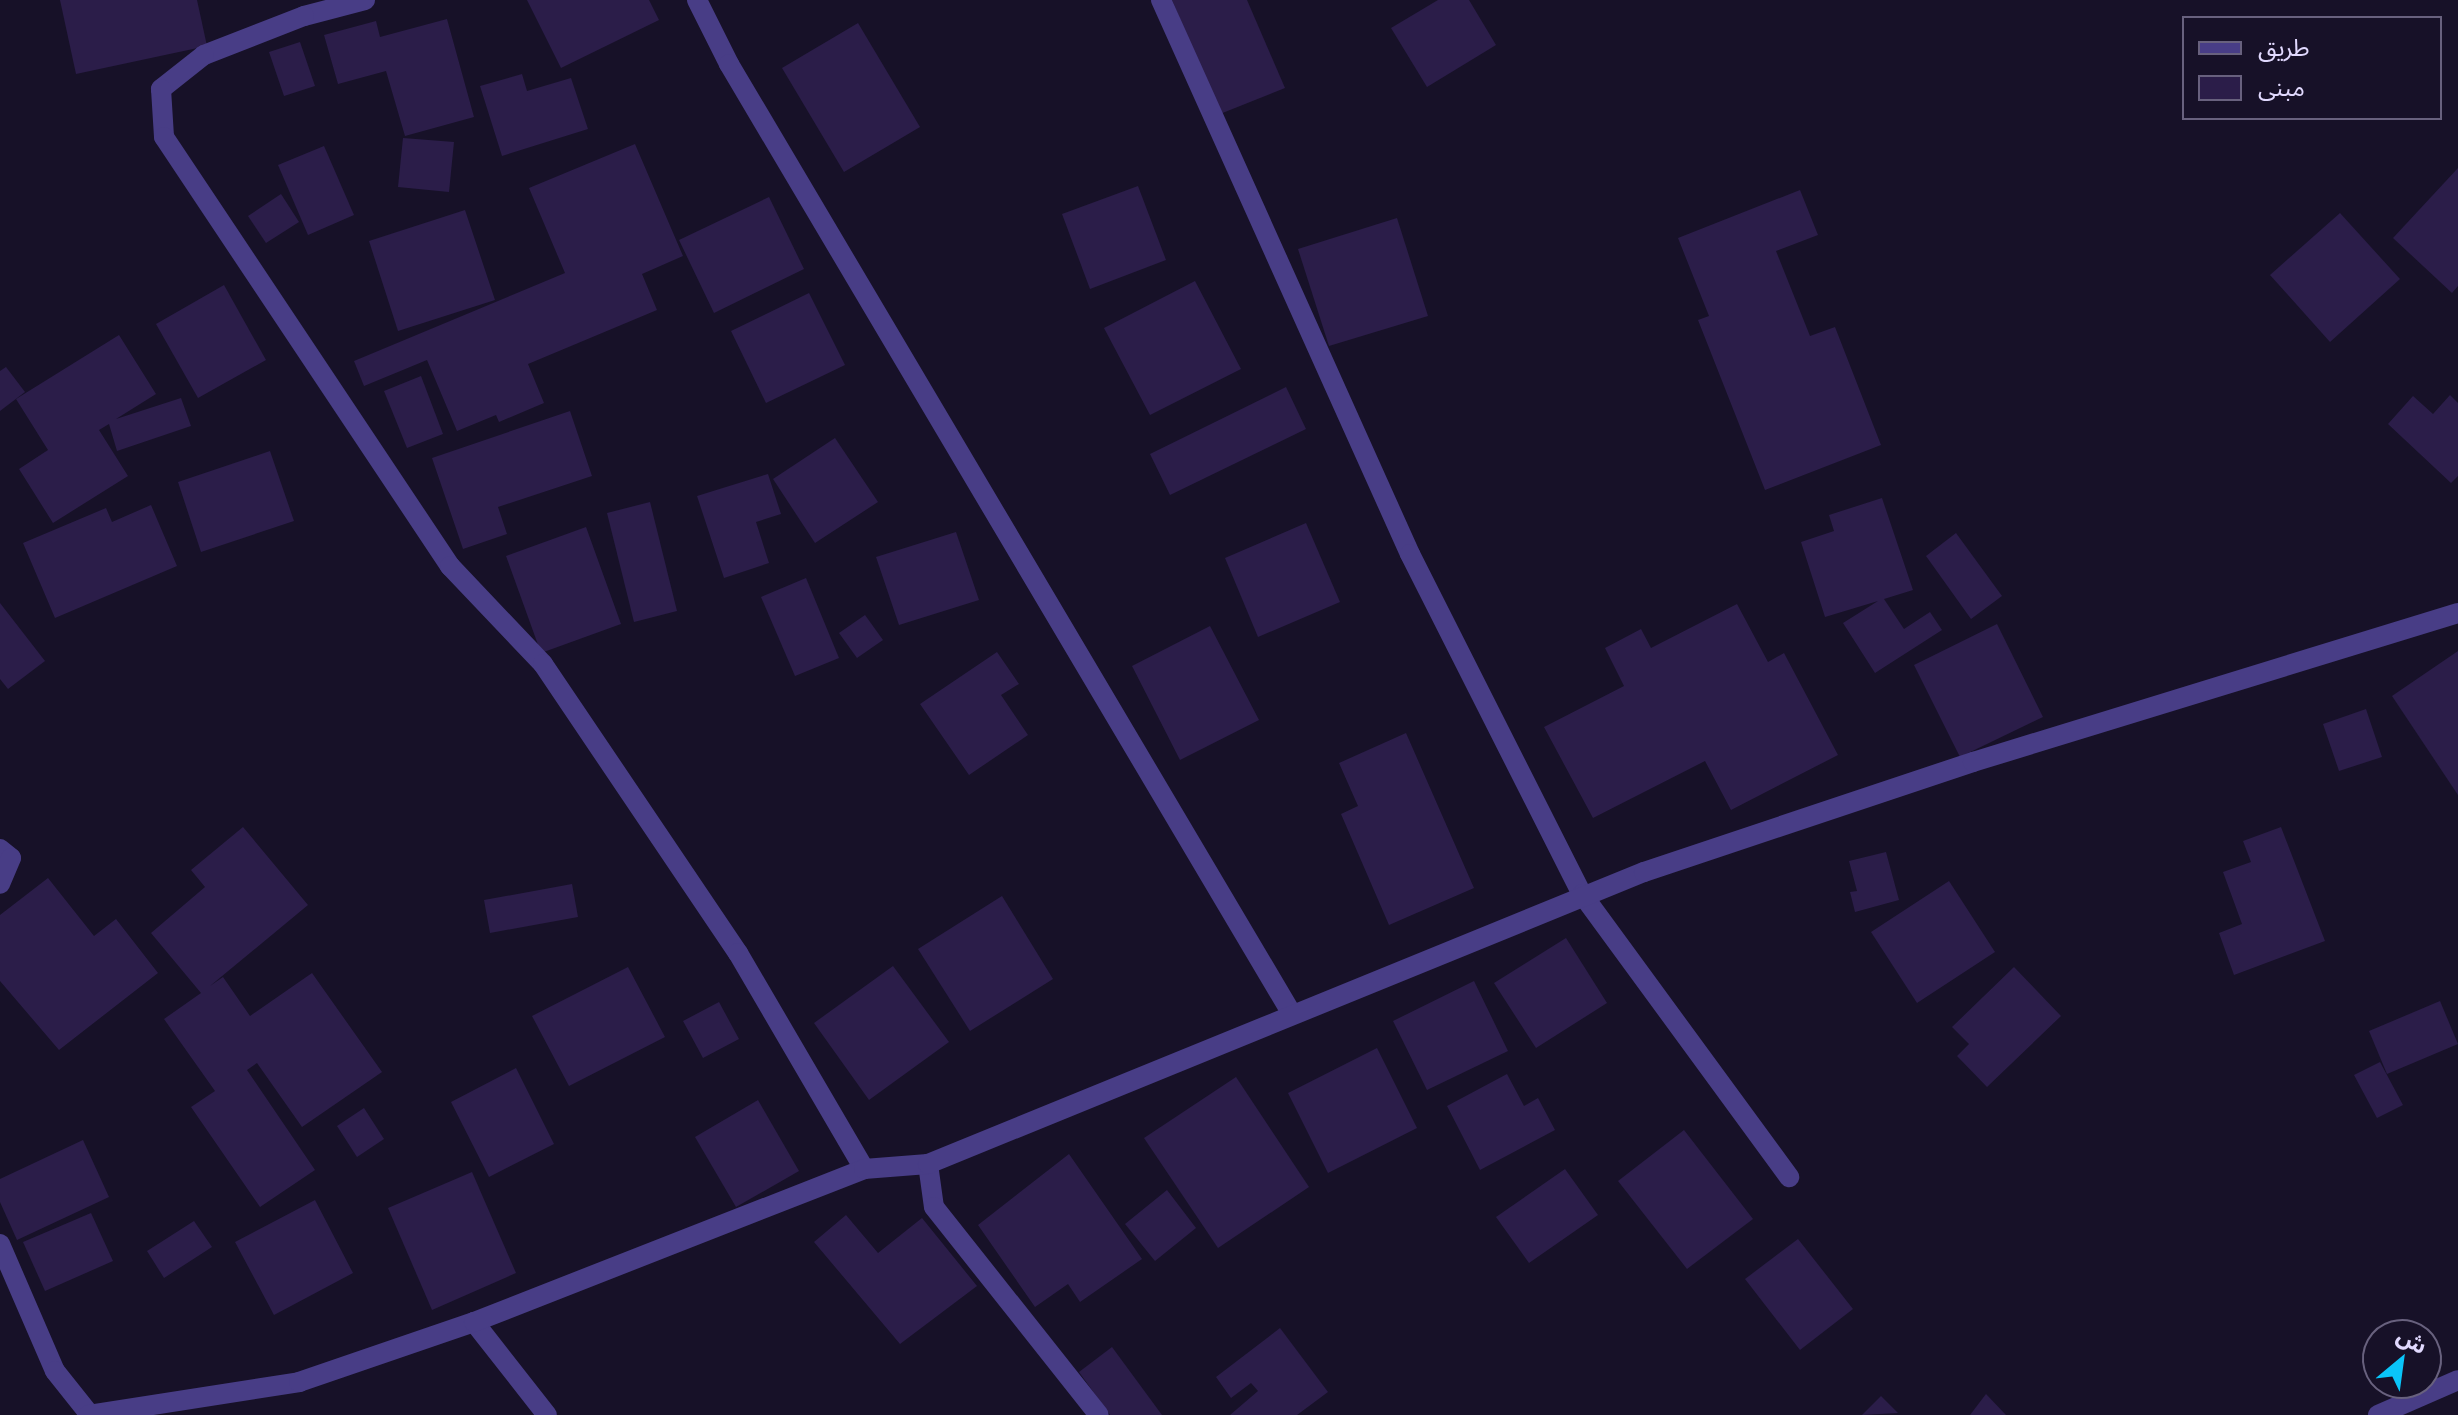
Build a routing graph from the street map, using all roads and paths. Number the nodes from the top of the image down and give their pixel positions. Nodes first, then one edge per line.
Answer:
1 (365, 0) edge
2 (697, 0) edge
3 (1161, 0) edge
4 (2458, 613) edge
5 (0, 849) edge
6 (0, 884) edge
7 (1582, 894) junction
8 (1292, 1014) junction
9 (928, 1164) junction
10 (864, 1169) junction
11 (1789, 1177) dead end
12 (0, 1244) edge
13 (474, 1322) junction
14 (2458, 1380) edge
15 (89, 1415) edge
16 (547, 1415) edge
17 (1099, 1415) edge
18 (2378, 1415) edge

1 - 10 street
2 - 8 street
3 - 7 street
4 - 7 street
5 - 6 street
7 - 8 street
7 - 11 street
8 - 9 street
9 - 10 street
9 - 17 street
10 - 13 street
12 - 15 street
13 - 15 street
13 - 16 street
14 - 18 street

